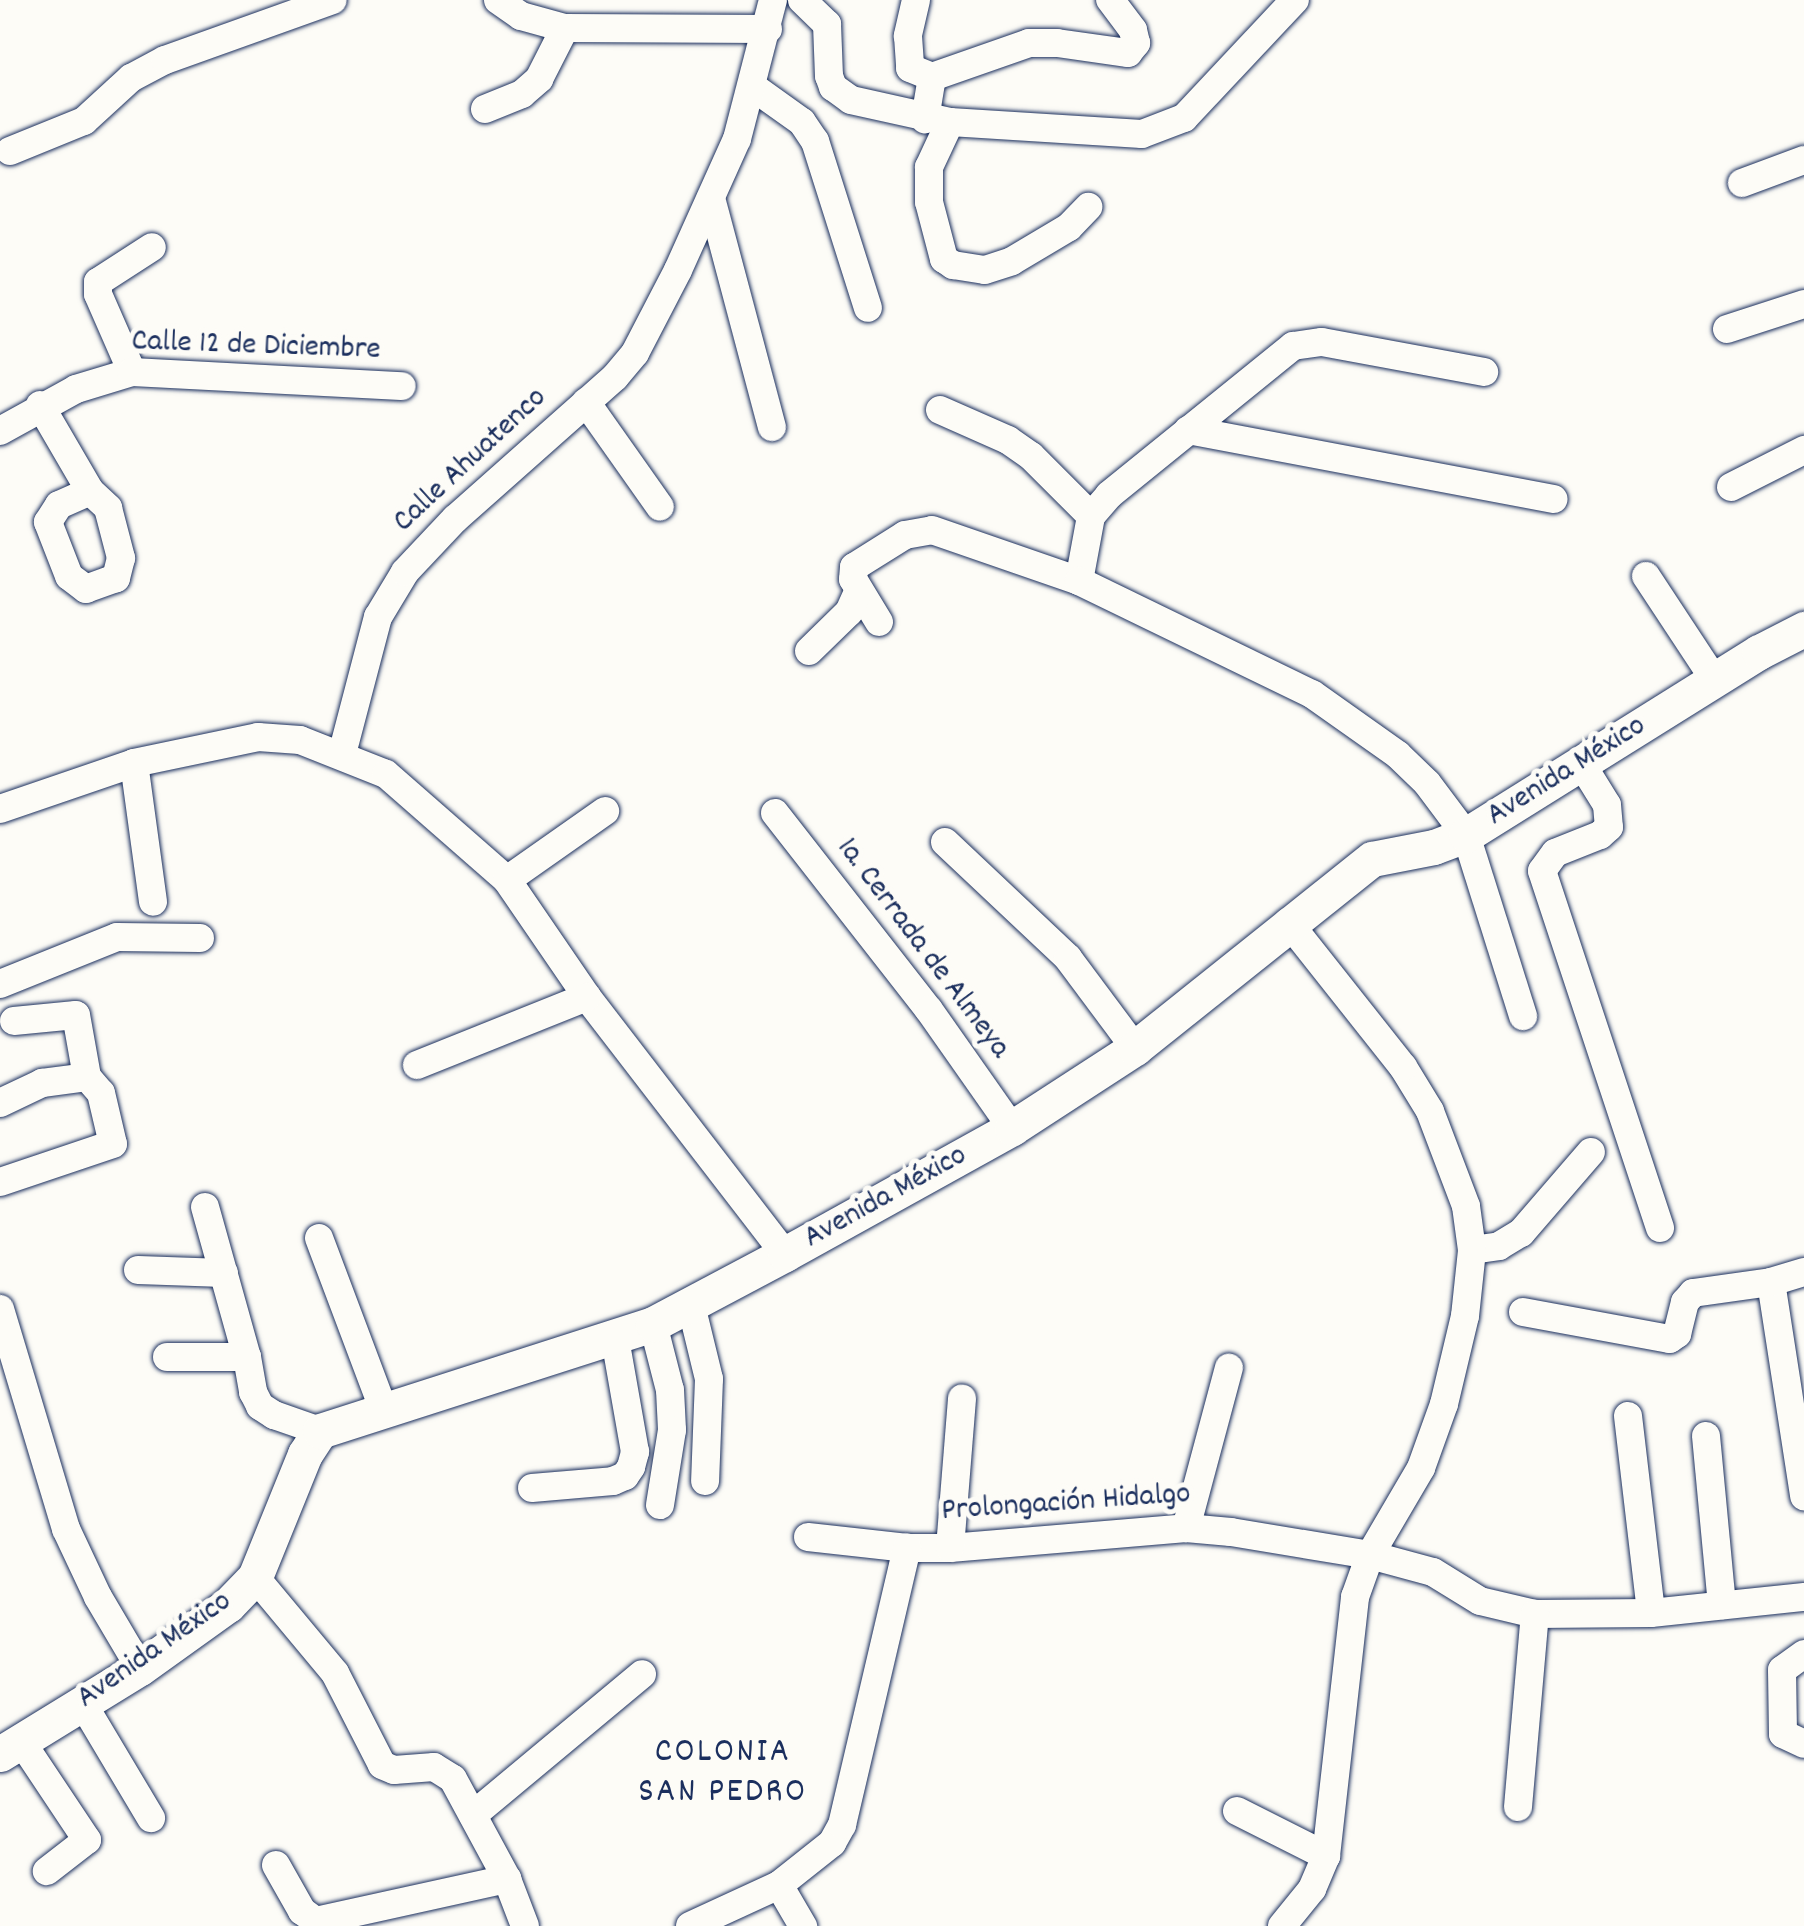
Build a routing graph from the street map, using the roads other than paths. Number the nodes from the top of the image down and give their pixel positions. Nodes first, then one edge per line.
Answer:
1 (333, 0) edge
2 (498, 0) edge
3 (773, 0) edge
4 (802, 0) edge
5 (916, 0) edge
6 (1110, 0) edge
7 (1284, 4) edge
8 (564, 28) junction
9 (768, 29) junction
10 (932, 76) junction
11 (753, 87) junction
12 (485, 108) dead end
13 (937, 120) junction
14 (10, 152) dead end
15 (1804, 160) edge
16 (1742, 183) dead end
17 (711, 198) junction
18 (1088, 206) dead end
19 (152, 247) dead end
20 (1804, 304) edge
21 (868, 308) dead end
22 (1726, 328) dead end
23 (132, 372) junction
24 (1484, 372) dead end
25 (402, 386) dead end
26 (586, 402) junction
27 (40, 405) junction
28 (940, 410) dead end
29 (772, 427) dead end
30 (1188, 430) junction
31 (0, 431) edge
32 (1804, 450) edge
33 (1732, 487) dead end
34 (90, 490) dead end
35 (1554, 498) dead end
36 (660, 507) dead end
37 (1092, 516) junction
38 (1646, 576) dead end
39 (1079, 582) junction
40 (859, 590) junction
41 (879, 622) dead end
42 (1804, 630) edge
43 (809, 651) dead end
44 (1714, 679) junction
45 (342, 754) junction
46 (134, 763) junction
47 (1581, 763) junction
48 (0, 809) edge
49 (604, 811) dead end
50 (775, 813) dead end
51 (1466, 834) junction
52 (945, 842) dead end
53 (507, 880) junction
54 (154, 902) dead end
55 (1288, 922) junction
56 (200, 938) dead end
57 (0, 984) edge
58 (587, 997) junction
59 (1523, 1016) dead end
60 (14, 1020) dead end
61 (1136, 1048) junction
62 (417, 1065) dead end
63 (87, 1076) junction
64 (0, 1103) edge
65 (1012, 1128) junction
66 (1591, 1152) dead end
67 (0, 1182) edge
68 (205, 1207) dead end
69 (1660, 1228) dead end
70 (318, 1238) dead end
71 (1472, 1250) junction
72 (785, 1254) junction
73 (138, 1270) dead end
74 (1804, 1272) edge
75 (224, 1274) junction
76 (1771, 1282) junction
77 (691, 1305) junction
78 (0, 1309) edge
79 (1523, 1312) dead end
80 (653, 1324) junction
81 (615, 1339) junction
82 (167, 1357) dead end
83 (247, 1357) junction
84 (1229, 1368) dead end
85 (962, 1398) dead end
86 (384, 1411) junction
87 (1628, 1416) dead end
88 (320, 1431) junction
89 (1706, 1436) dead end
90 (1802, 1454) edge
91 (705, 1481) dead end
92 (532, 1488) dead end
93 (1804, 1496) edge
94 (660, 1505) dead end
95 (1186, 1528) junction
96 (808, 1537) dead end
97 (907, 1548) junction
98 (950, 1548) junction
99 (1370, 1555) junction
100 (254, 1577) junction
101 (1804, 1597) edge
102 (1722, 1605) junction
103 (1651, 1613) junction
104 (1534, 1614) junction
105 (1804, 1654) edge
106 (140, 1668) junction
107 (642, 1674) dead end
108 (83, 1704) junction
109 (1804, 1744) edge
110 (10, 1748) edge
111 (1518, 1807) dead end
112 (1237, 1811) dead end
113 (473, 1815) junction
114 (150, 1818) dead end
115 (1326, 1856) junction
116 (276, 1865) dead end
117 (47, 1871) dead end
118 (507, 1879) junction
119 (779, 1884) junction
120 (525, 1926) edge
121 (690, 1926) edge
122 (803, 1926) edge
123 (1282, 1926) edge

1 - 14 street
2 - 8 street
3 - 9 street, Calle Ahuatenco
4 - 13 street
5 - 10 street
6 - 10 street
7 - 13 street
8 - 9 street
8 - 12 street
9 - 11 street, Calle Ahuatenco
10 - 13 street
11 - 17 street, Calle Ahuatenco
11 - 21 street
13 - 18 street
15 - 16 street
17 - 26 street, Calle Ahuatenco
17 - 29 street
19 - 23 street
20 - 22 street
23 - 25 street, Calle 12 de Diciembre
23 - 27 street, Calle 12 de Diciembre
24 - 30 street
26 - 36 street
26 - 45 street, Calle Ahuatenco
27 - 31 street, Calle 12 de Diciembre
27 - 34 street
28 - 37 street
30 - 35 street
30 - 37 street
32 - 33 street
37 - 39 street
38 - 44 street
39 - 40 street
39 - 51 street
40 - 41 street
40 - 43 street
42 - 44 main road, Avenida México
44 - 47 main road, Avenida México
45 - 46 street
45 - 53 street
46 - 48 street
46 - 54 street
47 - 51 main road, Avenida México
47 - 69 street
49 - 53 street
50 - 65 street, 1a. Cerrada de Almeya
51 - 55 main road, Avenida México
51 - 59 street
52 - 61 street
53 - 58 street
55 - 61 main road, Avenida México
55 - 71 street
56 - 57 street
58 - 62 street
58 - 72 street
60 - 63 street
61 - 65 main road, Avenida México
63 - 64 street
63 - 67 street
65 - 72 main road, Avenida México
66 - 71 street
68 - 75 street
70 - 86 street
71 - 99 street
72 - 77 main road, Avenida México
73 - 75 street
74 - 76 street
75 - 83 street
76 - 79 street
76 - 90 street
77 - 80 main road, Avenida México
77 - 91 street
78 - 106 street
80 - 81 main road, Avenida México
80 - 94 street
81 - 86 main road, Avenida México
81 - 92 street
82 - 83 street
83 - 88 street
84 - 95 street
85 - 98 street
86 - 88 main road, Avenida México
87 - 103 street
88 - 100 main road, Avenida México
89 - 102 street
90 - 93 street
95 - 98 street, Prolongación Hidalgo
95 - 99 street, Prolongación Hidalgo
96 - 97 street
97 - 98 street, Prolongación Hidalgo
97 - 119 street, Prolongación Hidalgo
99 - 104 street, Prolongación Hidalgo
99 - 115 street
100 - 106 main road, Avenida México
100 - 113 street
101 - 102 street, Prolongación Hidalgo
102 - 103 street, Prolongación Hidalgo
103 - 104 street, Prolongación Hidalgo
104 - 111 street
105 - 109 street
106 - 108 main road, Avenida México
107 - 113 street
108 - 110 main road, Avenida México
108 - 114 street
110 - 117 street
112 - 115 street
113 - 118 street
115 - 123 street
116 - 118 street
118 - 120 street
119 - 121 street, Prolongación Hidalgo
119 - 122 street

